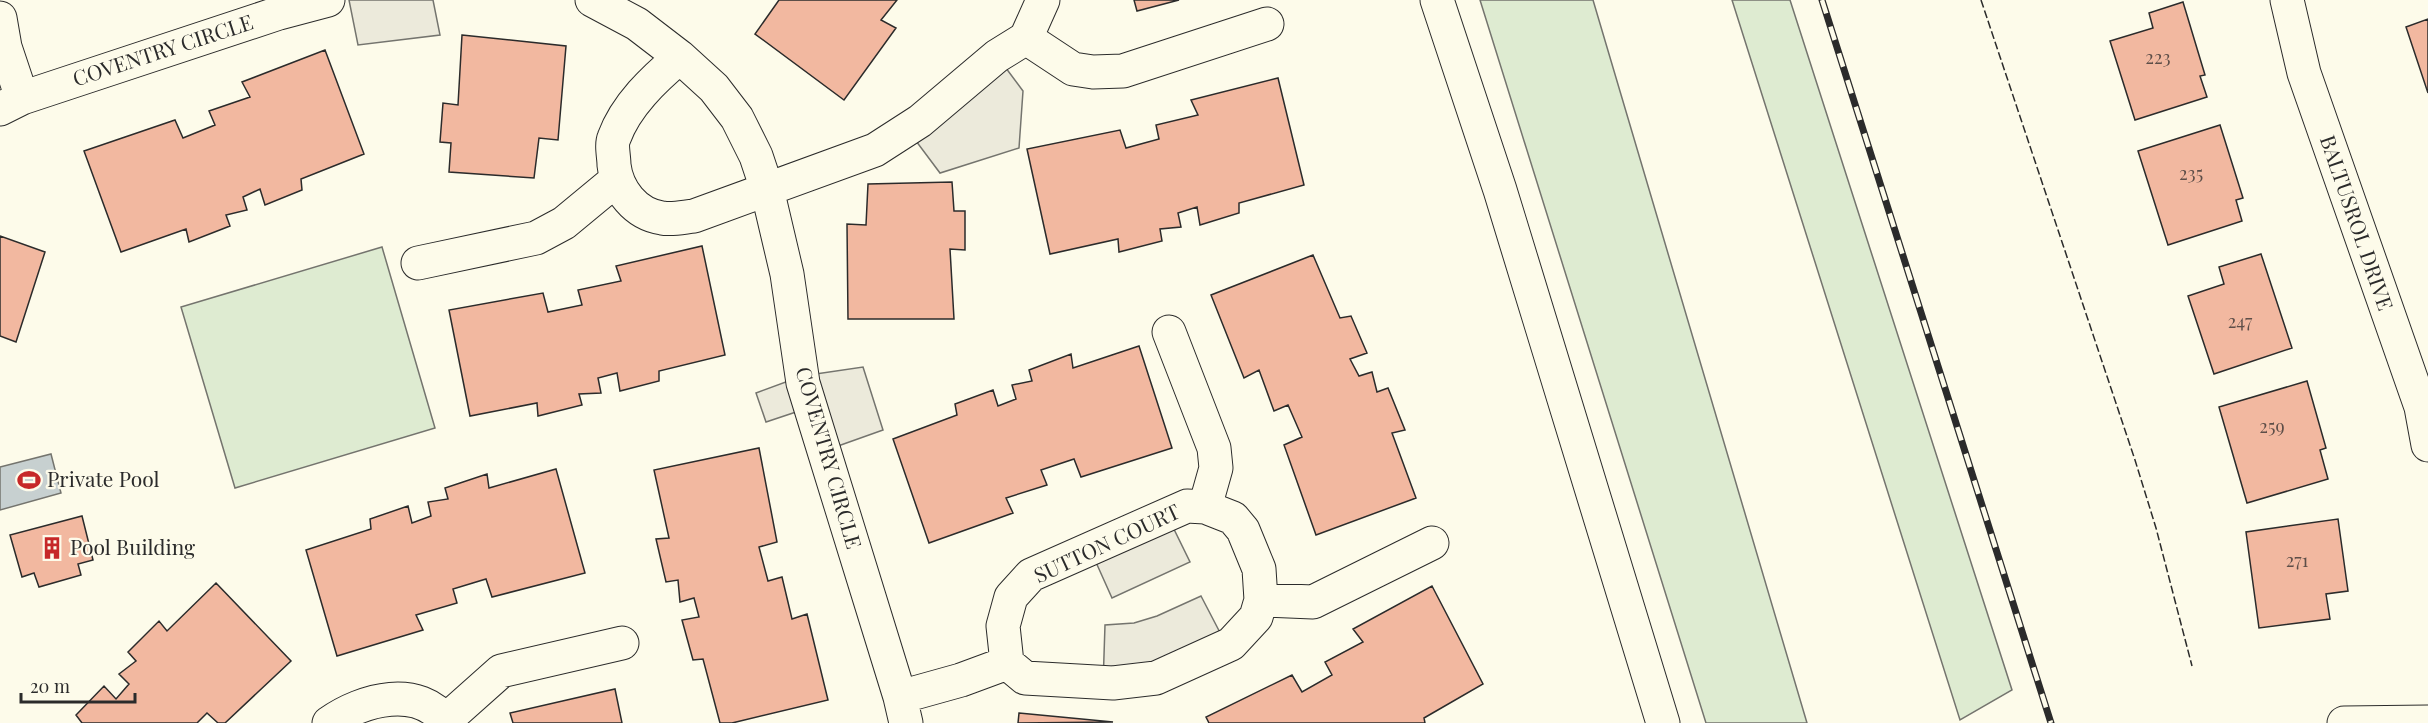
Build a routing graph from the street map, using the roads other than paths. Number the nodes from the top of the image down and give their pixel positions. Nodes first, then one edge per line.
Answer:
1 (328, 0) edge
2 (592, 0) edge
3 (1043, 0) edge
4 (1437, 0) edge
5 (2287, 0) edge
6 (0, 18) edge
7 (1267, 24) dead end
8 (1026, 38) junction
9 (680, 57) junction
10 (11, 103) edge
11 (616, 180) junction
12 (767, 189) junction
13 (418, 263) dead end
14 (1169, 332) dead end
15 (2424, 406) edge
16 (2428, 445) edge
17 (1205, 507) junction
18 (1432, 543) dead end
19 (1261, 600) junction
20 (622, 643) dead end
21 (1007, 663) junction
22 (903, 710) edge
23 (447, 722) edge
24 (2428, 722) edge
25 (329, 723) edge
26 (1663, 723) edge
27 (2344, 723) edge

1 - 10 street, COVENTRY CIRCLE
2 - 9 street, COVENTRY CIRCLE
3 - 8 street
4 - 26 street
5 - 15 street, BALTUSROL DRIVE
6 - 10 street
7 - 8 street
8 - 12 street
9 - 11 street
9 - 12 street, COVENTRY CIRCLE
11 - 12 street
11 - 13 street
12 - 22 street, COVENTRY CIRCLE
14 - 17 street, SUTTON COURT
15 - 16 street, BALTUSROL DRIVE
17 - 19 street, SUTTON COURT
17 - 21 street, SUTTON COURT
18 - 19 street
19 - 21 street
20 - 23 street
21 - 22 street
23 - 25 street
24 - 27 street

